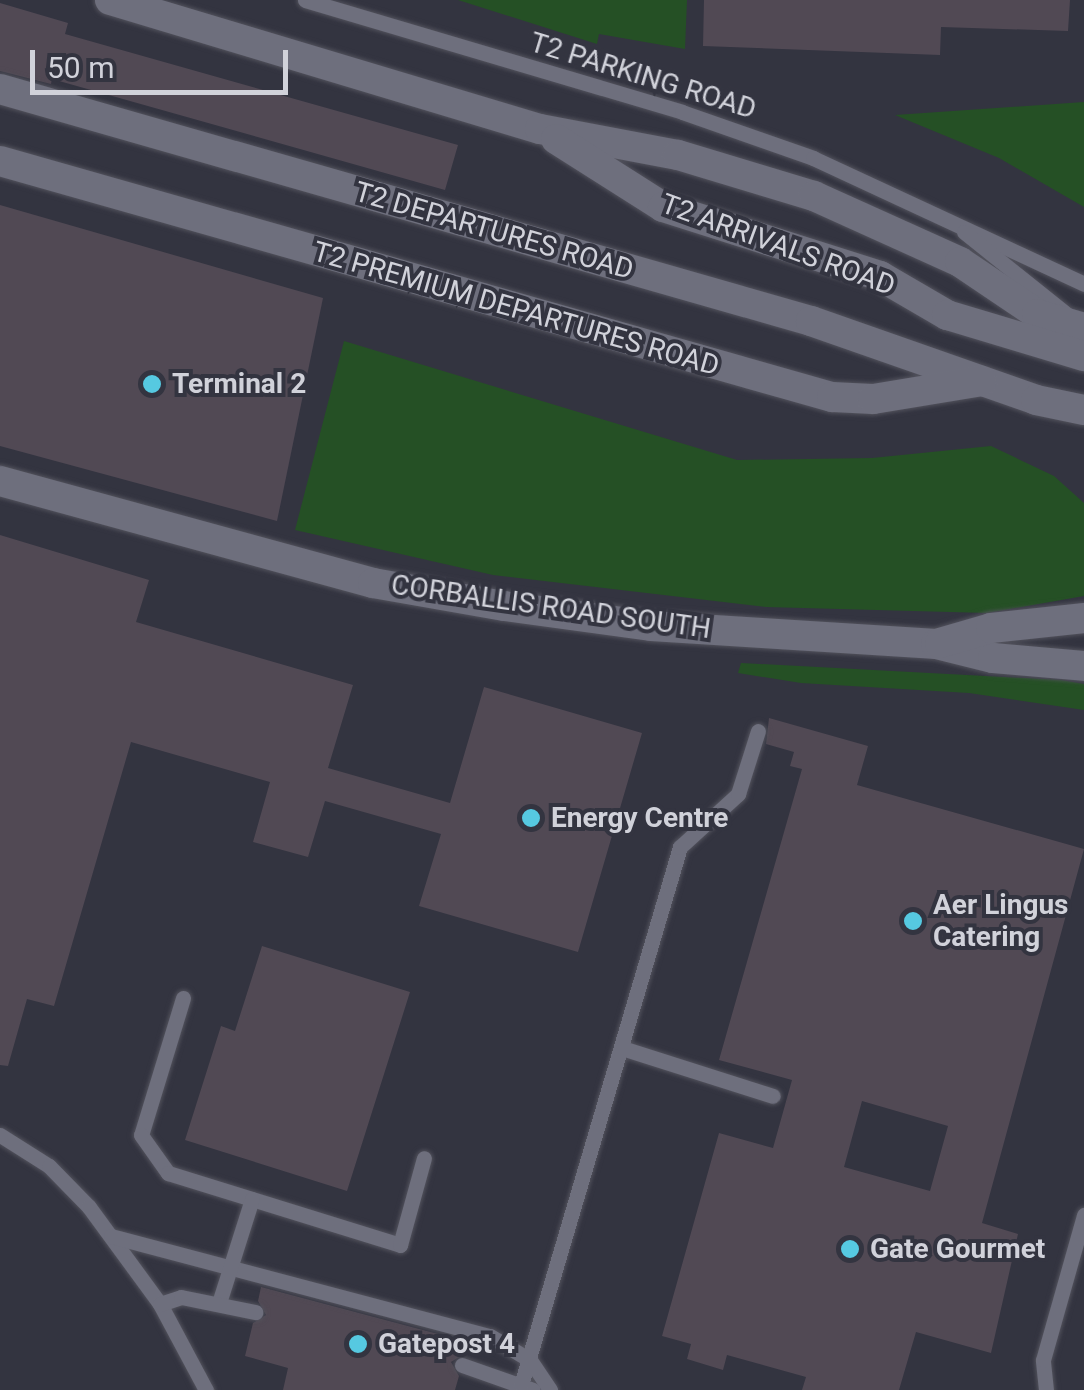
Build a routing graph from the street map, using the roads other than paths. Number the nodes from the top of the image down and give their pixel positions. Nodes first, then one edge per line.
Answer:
1 (110, 0) edge
2 (305, 0) edge
3 (0, 90) edge
4 (540, 129) junction
5 (0, 160) edge
6 (957, 226) junction
7 (1084, 284) edge
8 (1083, 335) edge
9 (985, 381) junction
10 (1036, 400) junction
11 (1084, 410) edge
12 (1084, 426) edge
13 (0, 480) edge
14 (1084, 618) edge
15 (936, 644) junction
16 (1084, 666) edge
17 (758, 730) dead end
18 (183, 998) dead end
19 (622, 1048) junction
20 (773, 1096) dead end
21 (0, 1135) edge
22 (424, 1158) dead end
23 (252, 1199) junction
24 (1084, 1214) edge
25 (111, 1236) junction
26 (230, 1268) junction
27 (219, 1302) junction
28 (160, 1304) junction
29 (255, 1312) dead end
30 (530, 1360) junction
31 (462, 1365) dead end
32 (527, 1387) edge
33 (206, 1390) edge
34 (550, 1390) edge
35 (1046, 1390) edge

1 - 4 street, T2 ARRIVALS ROAD
2 - 6 lane, T2 PARKING ROAD
3 - 9 street, T2 DEPARTURES ROAD
4 - 8 street, T2 ARRIVALS ROAD
4 - 8 street, T2 ARRIVALS ROAD
5 - 9 street, T2 PREMIUM DEPARTURES ROAD
6 - 7 lane, T2 PARKING ROAD
6 - 8 lane, T2 PARKING ROAD
9 - 10 street, T2 PREMIUM DEPARTURES ROAD
10 - 11 street
10 - 12 street
13 - 15 street, CORBALLIS ROAD SOUTH
14 - 15 street, CORBALLIS ROAD SOUTH
15 - 16 street, CORBALLIS ROAD SOUTH
17 - 19 lane
18 - 23 lane
19 - 20 lane
19 - 30 lane
21 - 25 lane
22 - 23 lane
23 - 26 lane
24 - 35 lane
25 - 26 lane
25 - 28 lane
26 - 27 lane
26 - 30 lane
27 - 28 lane
27 - 29 lane
28 - 33 lane
30 - 32 lane
30 - 34 lane
31 - 32 lane

